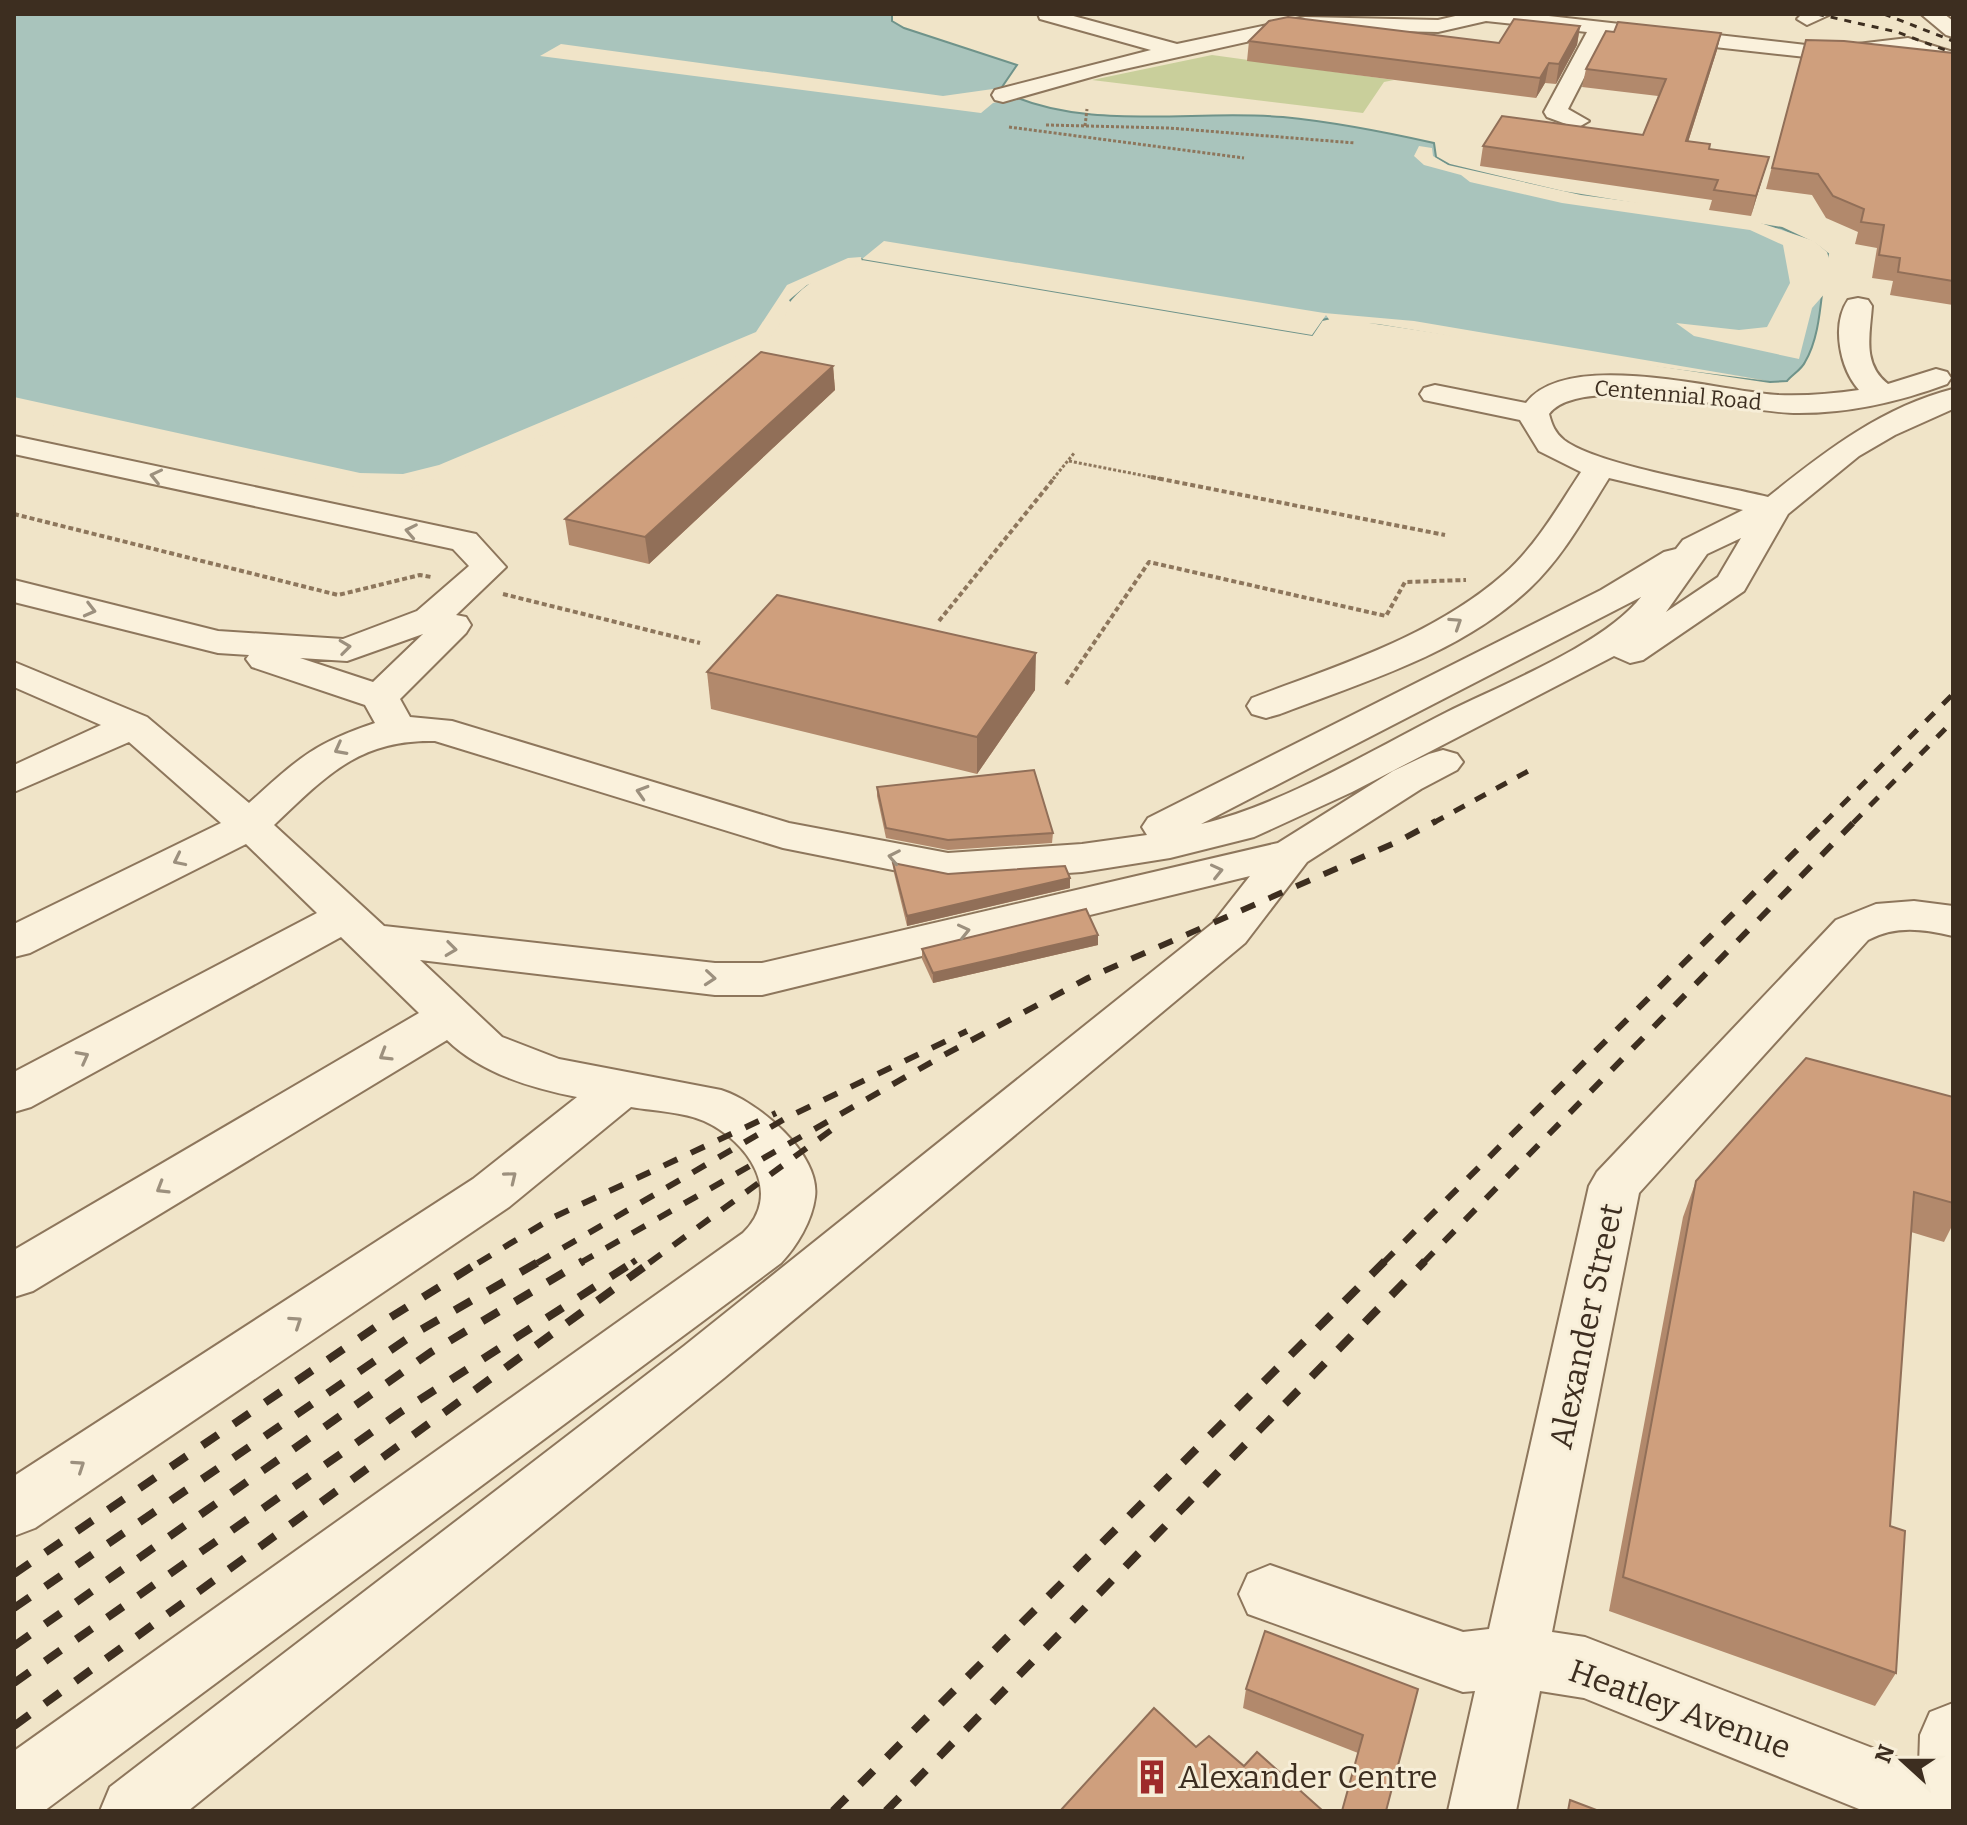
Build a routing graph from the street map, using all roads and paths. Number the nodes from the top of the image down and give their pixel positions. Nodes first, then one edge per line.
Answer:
1 (1921, 14) edge
2 (1931, 14) edge
3 (1937, 14) edge
4 (1047, 15) edge
5 (1486, 15) edge
6 (1438, 26) junction
7 (1600, 27) junction
8 (1953, 28) edge
9 (1559, 40) edge
10 (1908, 44) junction
11 (1176, 50) junction
12 (1953, 59) edge
13 (1003, 95) dead end
14 (1087, 109) dead end
15 (1577, 121) dead end
16 (1046, 125) dead end
17 (1085, 126) junction
18 (1009, 127) dead end
19 (1355, 143) dead end
20 (1244, 158) dead end
21 (1858, 306) dead end
22 (1953, 371) edge
23 (1435, 394) dead end
24 (1884, 396) junction
25 (1953, 398) edge
26 (1534, 414) junction
27 (14, 445) edge
28 (1075, 452) dead end
29 (1069, 461) junction
30 (1600, 468) junction
31 (1774, 508) junction
32 (14, 514) edge
33 (1445, 535) dead end
34 (1695, 547) junction
35 (468, 586) junction
36 (1485, 589) junction
37 (14, 591) edge
38 (939, 621) dead end
39 (453, 625) dead end
40 (218, 642) junction
41 (700, 643) dead end
42 (14, 673) edge
43 (1066, 684) dead end
44 (1266, 706) dead end
45 (389, 713) junction
46 (133, 725) junction
47 (14, 780) edge
48 (249, 826) junction
49 (1292, 853) junction
50 (1082, 858) junction
51 (1953, 921) edge
52 (360, 928) junction
53 (14, 942) edge
54 (452, 1015) junction
55 (622, 1088) junction
56 (14, 1094) edge
57 (14, 1276) edge
58 (14, 1509) edge
59 (1270, 1594) dead end
60 (1516, 1657) junction
61 (1953, 1735) edge
62 (14, 1792) edge
63 (134, 1811) edge
64 (1482, 1811) edge
65 (1950, 1811) edge

1 - 10 street
2 - 8 street
3 - 8 street
4 - 11 street
5 - 6 street
5 - 7 street
6 - 9 street
6 - 11 street
7 - 10 street
7 - 15 street
10 - 12 street
11 - 13 street
14 - 17 path
16 - 17 path
17 - 19 path
18 - 20 path
21 - 24 street
22 - 24 street, Centennial Road
23 - 26 street
24 - 26 street, Centennial Road
25 - 31 street
26 - 30 street
35 -> 27 street
28 - 29 path
29 - 33 path
29 - 38 path
30 - 31 street
30 - 36 street
31 - 34 street
31 - 49 street
32 - 35 path
34 - 50 street
34 - 50 street
34 - 50 street
40 -> 35 street
35 - 41 path
36 - 43 path
44 -> 36 street
37 -> 40 street
39 - 45 street
40 - 45 street
42 - 46 street
45 -> 48 street
50 -> 45 street
46 - 47 street
46 - 48 street
48 - 52 street
48 -> 53 street
52 -> 49 street
49 - 63 street
51 - 60 street, Alexander Street
52 - 54 street
56 -> 52 street
54 - 55 street
54 -> 57 street
58 -> 55 street
55 - 62 street
59 - 60 street, Heatley Avenue
60 - 64 street, Alexander Street
60 - 65 street, Heatley Avenue
61 - 65 street

